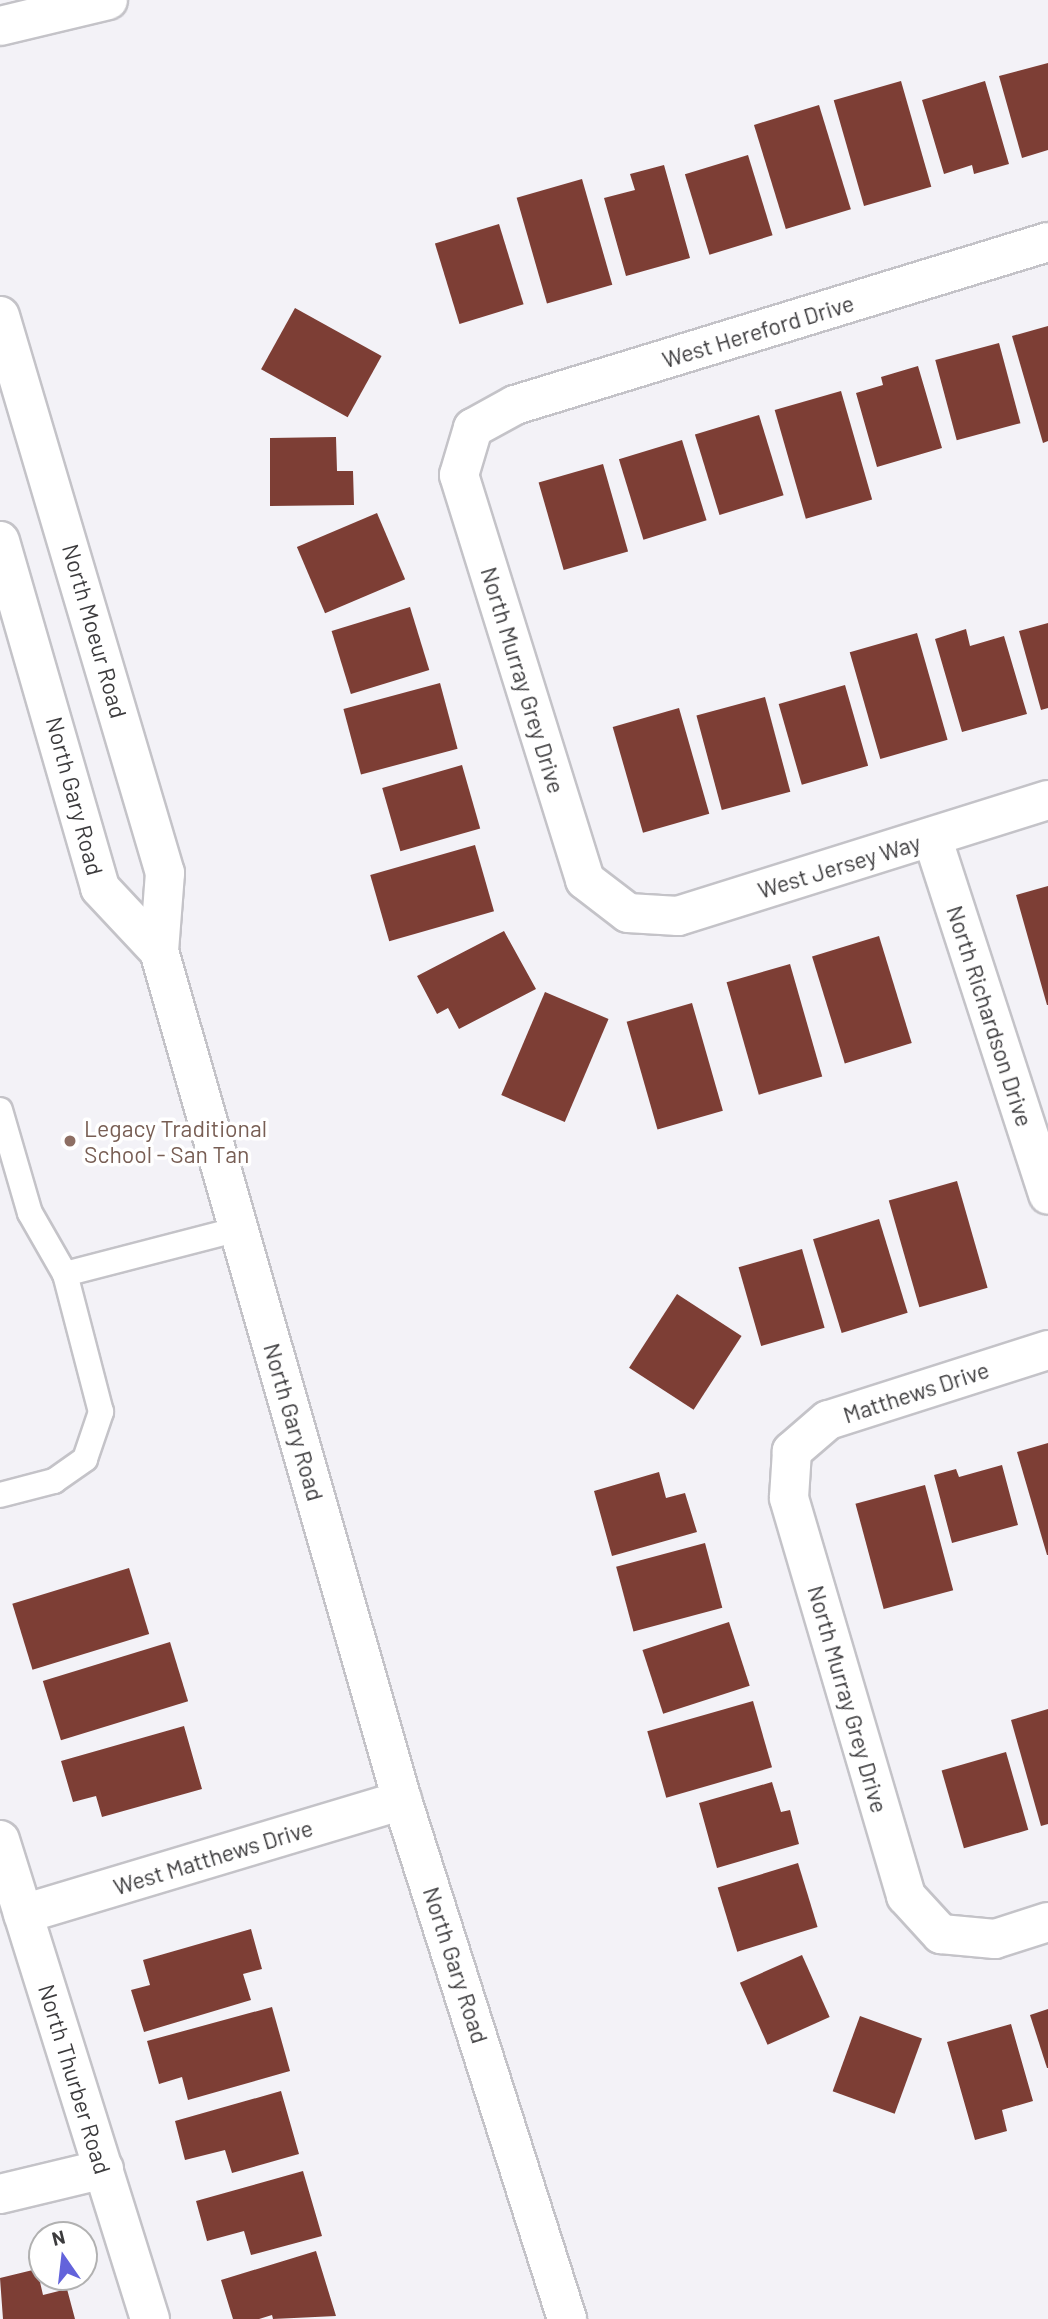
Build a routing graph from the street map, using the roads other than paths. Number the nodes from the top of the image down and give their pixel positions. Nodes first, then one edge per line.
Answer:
1 (108, 0) edge
2 (0, 26) edge
3 (1048, 242) edge
4 (0, 316) edge
5 (472, 428) joint
6 (0, 541) edge
7 (1048, 800) edge
8 (932, 837) junction
9 (628, 913) joint
10 (159, 951) junction
11 (0, 1110) edge
12 (1048, 1195) edge
13 (239, 1229) junction
14 (65, 1274) junction
15 (1048, 1350) edge
16 (792, 1451) joint
17 (0, 1495) edge
18 (402, 1800) junction
19 (0, 1840) edge
20 (23, 1913) junction
21 (1048, 1922) edge
22 (104, 2169) junction
23 (0, 2194) edge
24 (150, 2319) edge
25 (567, 2319) edge

1 - 2 street
3 - 5 street, West Hereford Drive
4 - 10 street, North Moeur Road
5 - 9 street, North Murray Grey Drive
6 - 10 street, North Gary Road
7 - 8 street, West Jersey Way
8 - 9 street, West Jersey Way
8 - 12 street, North Richardson Drive
10 - 13 street, North Gary Road
11 - 14 lane
13 - 14 lane
13 - 18 street, North Gary Road
14 - 17 lane
15 - 16 street, Matthews Drive
16 - 21 street, North Murray Grey Drive
18 - 20 street, West Matthews Drive
18 - 25 street, North Gary Road
19 - 20 street, North Thurber Road
20 - 22 street, North Thurber Road
22 - 23 street
22 - 24 street, North Thurber Road

